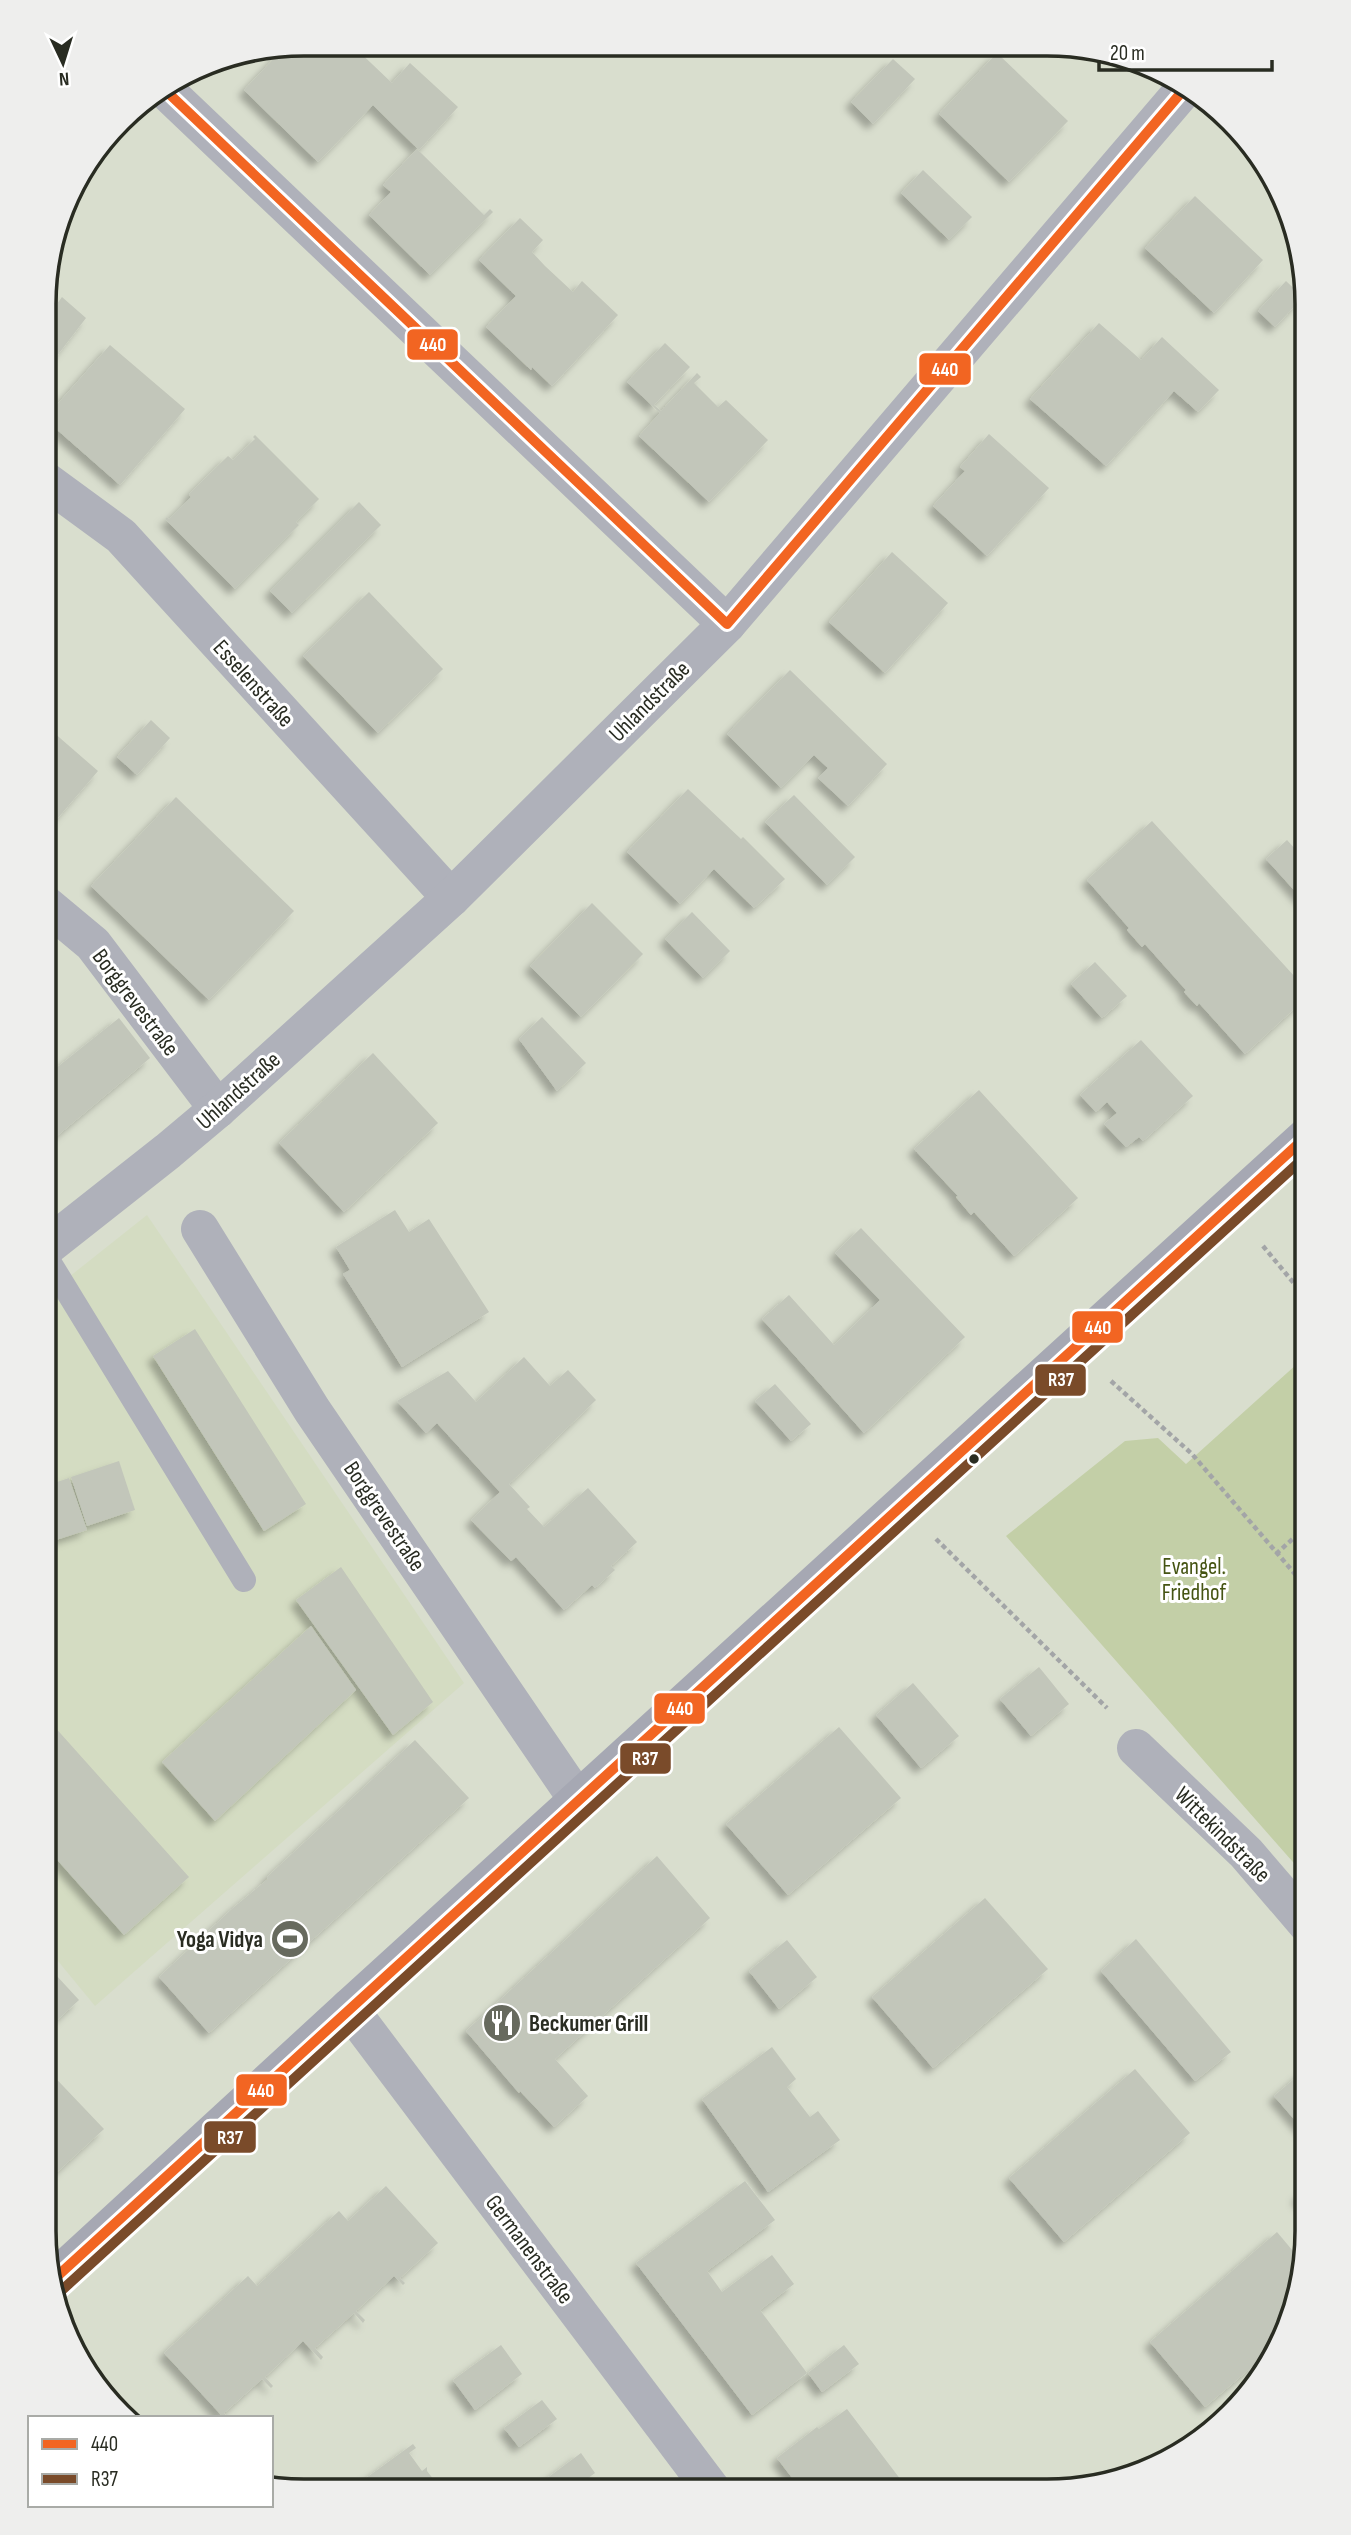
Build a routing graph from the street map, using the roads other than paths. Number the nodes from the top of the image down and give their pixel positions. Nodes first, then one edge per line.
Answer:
1 (1179, 94) edge
2 (170, 95) edge
3 (56, 488) edge
4 (727, 624) junction
5 (451, 898) junction
6 (56, 913) edge
7 (218, 1109) junction
8 (1295, 1147) edge
9 (200, 1229) dead end
10 (56, 1239) edge
11 (56, 1273) edge
12 (244, 1580) dead end
13 (1136, 1748) road end
14 (577, 1799) junction
15 (1295, 1910) edge
16 (349, 2008) junction
17 (60, 2274) edge
18 (704, 2479) edge

1 - 4 street, Uhlandstraße
2 - 4 street
3 - 5 street, Esselenstraße
4 - 5 street, Uhlandstraße
5 - 7 street, Uhlandstraße
6 - 7 street, Borggrevestraße
7 - 10 street, Uhlandstraße
8 - 14 main road
9 - 14 street, Borggrevestraße
11 - 12 lane
13 - 15 street, Wittekindstraße
14 - 16 main road
16 - 17 main road
16 - 18 street, Germanenstraße

